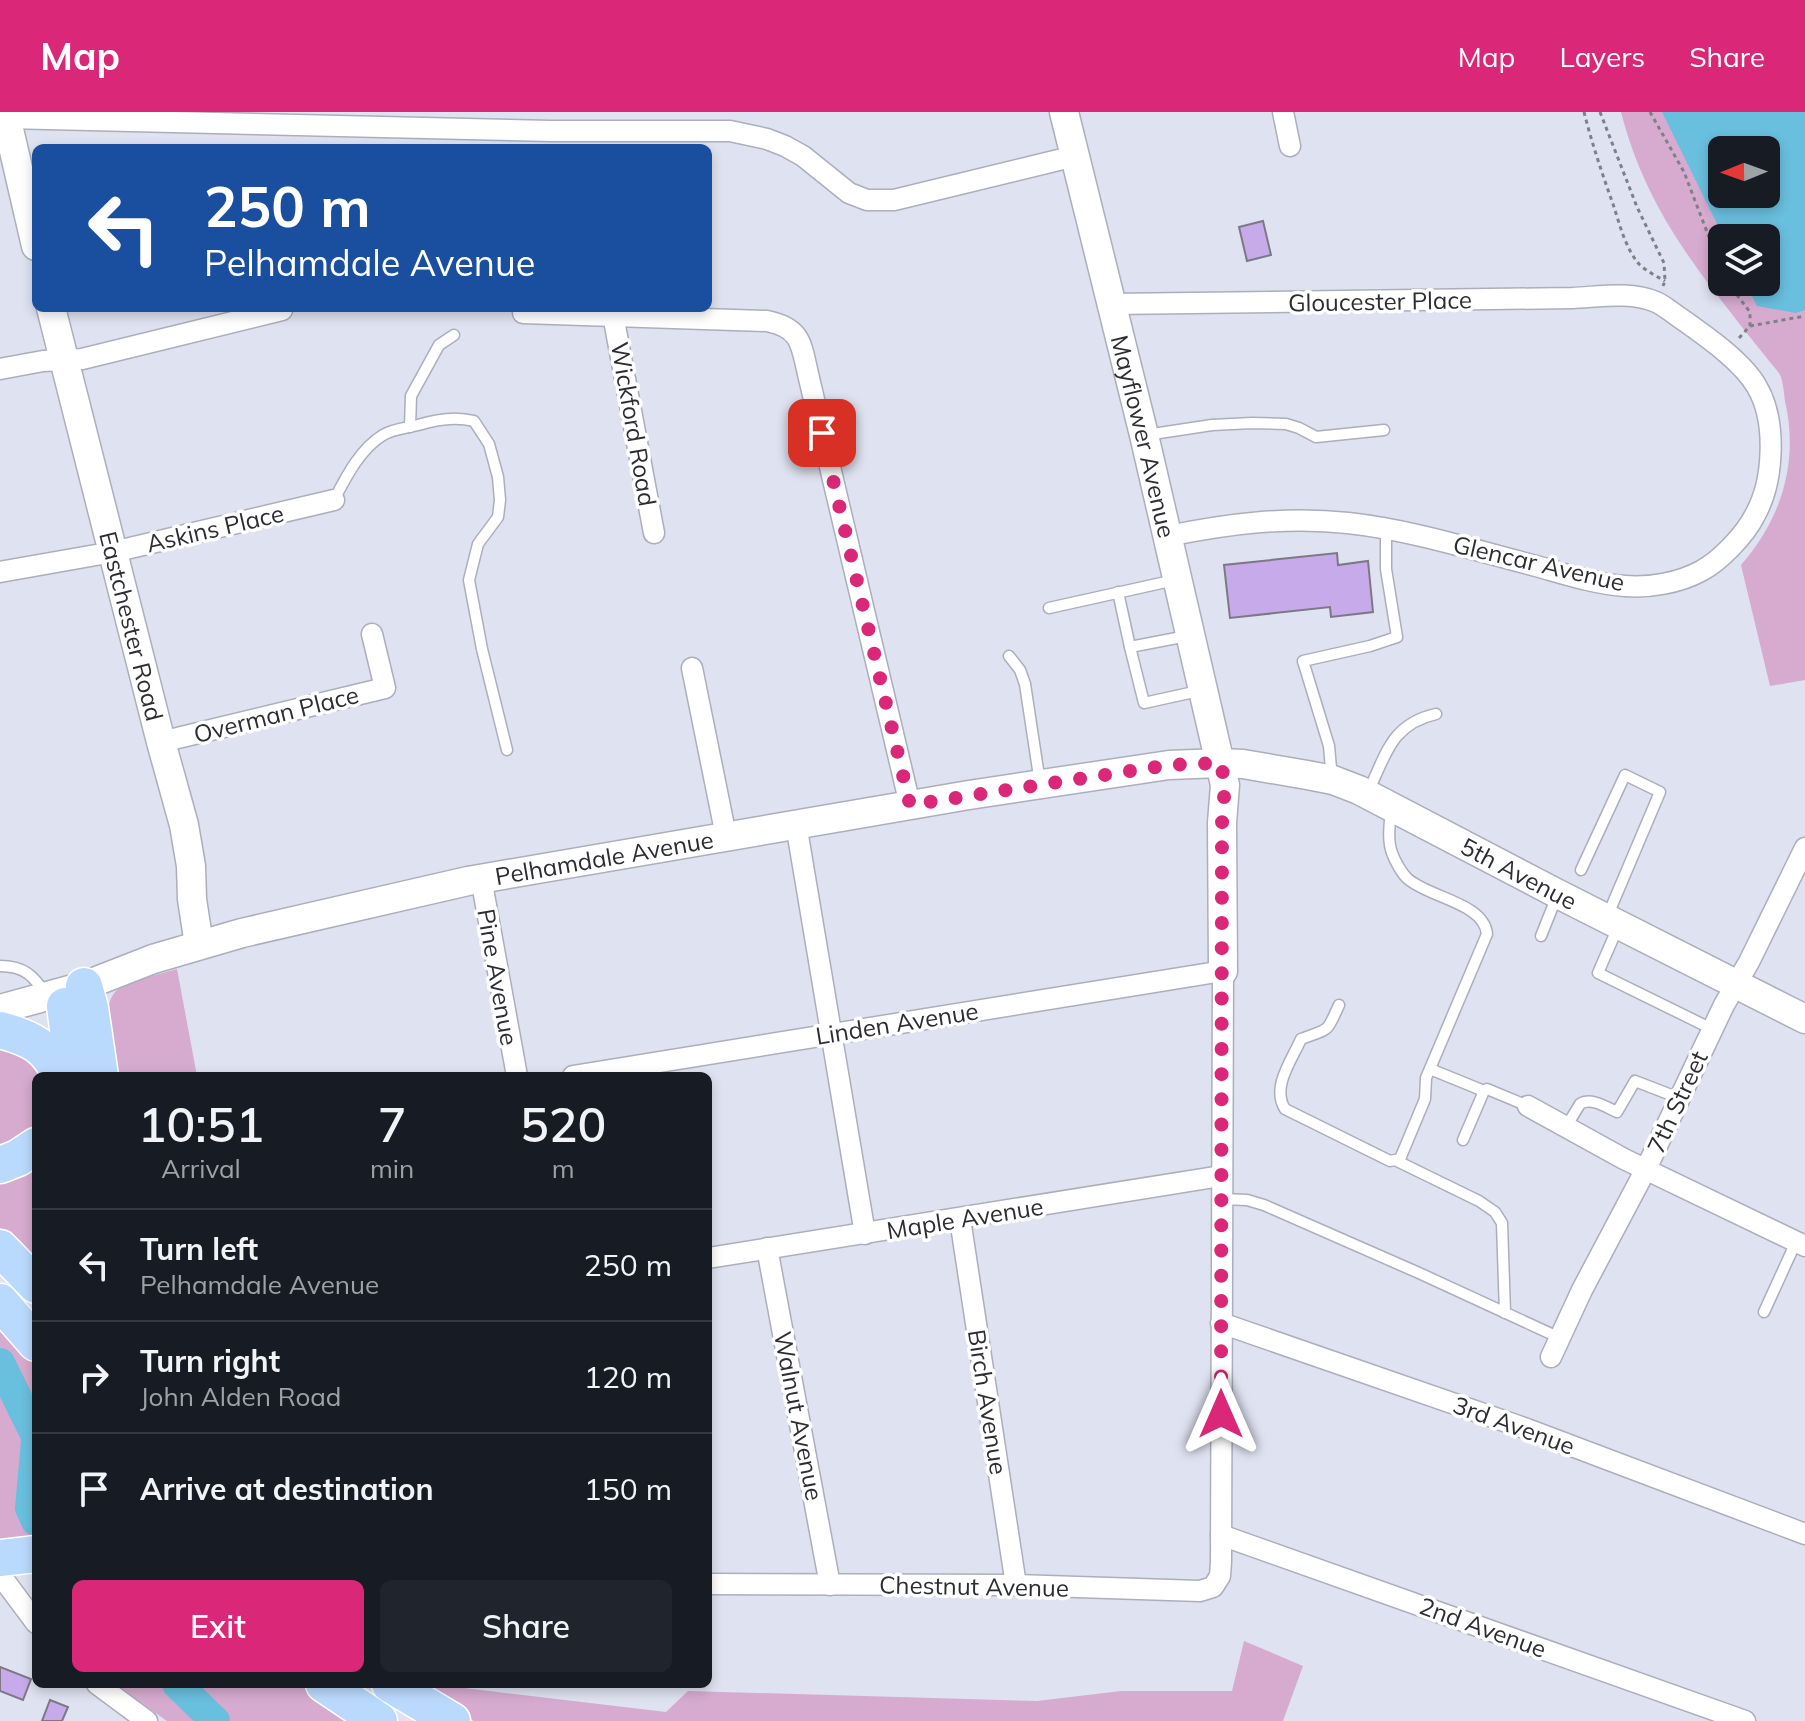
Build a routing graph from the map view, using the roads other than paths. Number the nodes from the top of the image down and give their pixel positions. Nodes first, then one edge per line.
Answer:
1 (1064, 112) edge
2 (1283, 112) edge
3 (5, 115) edge
4 (552, 122) edge
5 (1290, 146) dead end
6 (6, 150) edge
7 (1075, 156) junction
8 (32, 233) edge
9 (1647, 300) joint
10 (1112, 304) junction
11 (52, 312) edge
12 (274, 312) edge
13 (523, 313) dead end
14 (613, 315) junction
15 (454, 335) dead end
16 (63, 360) junction
17 (0, 369) edge
18 (410, 427) junction
19 (1384, 430) dead end
20 (1144, 435) junction
21 (334, 500) joint
22 (1386, 529) junction
23 (654, 533) dead end
24 (1168, 536) junction
25 (113, 552) junction
26 (0, 572) edge
27 (1177, 580) junction
28 (1118, 592) junction
29 (1049, 608) dead end
30 (372, 634) dead end
31 (1191, 635) junction
32 (1130, 647) junction
33 (1009, 656) dead end
34 (692, 668) dead end
35 (1203, 690) junction
36 (1436, 714) dead end
37 (161, 742) junction
38 (507, 750) dead end
39 (1221, 763) junction
40 (1333, 780) junction
41 (1041, 785) junction
42 (1379, 801) junction
43 (910, 805) junction
44 (796, 824) junction
45 (726, 836) junction
46 (1805, 848) edge
47 (1581, 870) dead end
48 (481, 878) junction
49 (1558, 894) junction
50 (1612, 922) junction
51 (1541, 936) dead end
52 (199, 945) junction
53 (0, 966) edge
54 (1223, 971) junction
55 (1736, 984) junction
56 (65, 992) junction
57 (1339, 1005) dead end
58 (0, 1009) edge
59 (1805, 1019) edge
60 (1712, 1029) junction
61 (0, 1030) edge
62 (833, 1033) junction
63 (1430, 1069) junction
64 (59, 1072) edge
65 (71, 1072) edge
66 (99, 1072) edge
67 (516, 1072) edge
68 (597, 1072) edge
69 (1484, 1091) junction
70 (1679, 1098) junction
71 (1528, 1106) joint
72 (1566, 1127) junction
73 (1463, 1140) dead end
74 (32, 1149) edge
75 (1397, 1161) junction
76 (0, 1165) edge
77 (1646, 1169) junction
78 (1221, 1176) junction
79 (1222, 1199) junction
80 (960, 1219) junction
81 (865, 1234) junction
82 (1801, 1244) edge
83 (0, 1248) edge
84 (767, 1248) junction
85 (712, 1257) edge
86 (0, 1281) edge
87 (32, 1281) edge
88 (0, 1302) edge
89 (1764, 1312) dead end
90 (1505, 1313) junction
91 (32, 1317) edge
92 (1221, 1323) junction
93 (32, 1338) edge
94 (1560, 1338) junction
95 (1551, 1357) dead end
96 (1805, 1534) edge
97 (1221, 1535) junction
98 (32, 1557) edge
99 (10, 1573) edge
100 (712, 1584) edge
101 (830, 1585) junction
102 (1016, 1585) junction
103 (32, 1615) edge
104 (102, 1688) edge
105 (330, 1688) edge
106 (356, 1688) edge
107 (397, 1688) edge
108 (147, 1721) edge
109 (379, 1721) edge
110 (403, 1721) edge
111 (452, 1721) edge
112 (1745, 1721) edge

1 - 7 street, Mayflower Avenue
2 - 5 street
3 - 4 street
3 - 6 street
4 - 7 street
6 - 8 street
7 - 10 street, Mayflower Avenue
9 - 10 street, Gloucester Place
9 - 22 street, Glencar Avenue
10 - 20 street, Mayflower Avenue
11 - 16 street, Eastchester Road
12 - 16 street
13 - 14 street
14 - 23 street, Wickford Road
14 - 43 street
15 - 18 lane
16 - 17 street
16 - 25 street, Eastchester Road
18 - 21 lane
18 - 38 lane
19 - 20 lane
20 - 24 street, Mayflower Avenue
21 - 25 street, Askins Place
22 - 24 street, Glencar Avenue
22 - 40 lane
24 - 27 street, Mayflower Avenue
25 - 26 street, Askins Place
25 - 37 street, Eastchester Road
27 - 28 lane
27 - 31 street, Mayflower Avenue
28 - 29 lane
28 - 32 lane
30 - 37 street, Overman Place
31 - 32 lane
31 - 35 street, Mayflower Avenue
32 - 35 lane
33 - 41 lane
34 - 45 street
35 - 39 street, Mayflower Avenue
36 - 42 lane
37 - 52 street, Eastchester Road
39 - 40 street, 5th Avenue
39 - 41 street, Pelhamdale Avenue
39 - 54 street, Mayflower Avenue
40 - 42 street, 5th Avenue
41 - 43 street, Pelhamdale Avenue
42 - 49 street, 5th Avenue
42 - 63 lane
43 - 44 street, Pelhamdale Avenue
44 - 45 street, Pelhamdale Avenue
44 - 62 street
45 - 48 street, Pelhamdale Avenue
46 - 55 street, 7th Street
47 - 50 lane
48 - 52 street, Pelhamdale Avenue
48 - 67 street, Pine Avenue
49 - 50 street, 5th Avenue
49 - 51 lane
50 - 55 street, 5th Avenue
50 - 60 lane
52 - 56 street, Pelhamdale Avenue
53 - 56 lane
54 - 62 street, Linden Avenue
54 - 78 street
55 - 59 street, 5th Avenue
55 - 60 street, 7th Street
56 - 58 street, Pelhamdale Avenue
56 - 65 highway
56 - 66 highway
57 - 75 lane
60 - 70 street, 7th Street
61 - 64 highway
62 - 68 street, Linden Avenue
62 - 81 street
63 - 69 lane
63 - 75 lane
69 - 71 lane
69 - 73 lane
70 - 72 lane
70 - 77 street, 7th Street
71 - 72 street
72 - 77 street
74 - 76 highway
75 - 90 lane
77 - 82 street
77 - 94 street, 7th Street
78 - 79 street
78 - 80 street, Maple Avenue
79 - 90 lane
79 - 92 street
80 - 81 street, Maple Avenue
80 - 102 street, Birch Avenue
81 - 84 street, Maple Avenue
82 - 89 lane
83 - 87 highway
84 - 85 street, Maple Avenue
84 - 101 street, Walnut Avenue
86 - 91 highway
88 - 93 highway
90 - 94 lane
92 - 96 street, 3rd Avenue
92 - 97 street
94 - 95 street, 7th Street
97 - 102 street, Chestnut Avenue
97 - 112 street, 2nd Avenue
98 - 99 highway
99 - 103 street
100 - 101 street, Chestnut Avenue
101 - 102 street, Chestnut Avenue
104 - 108 street
105 - 109 highway
106 - 110 highway
107 - 111 highway

